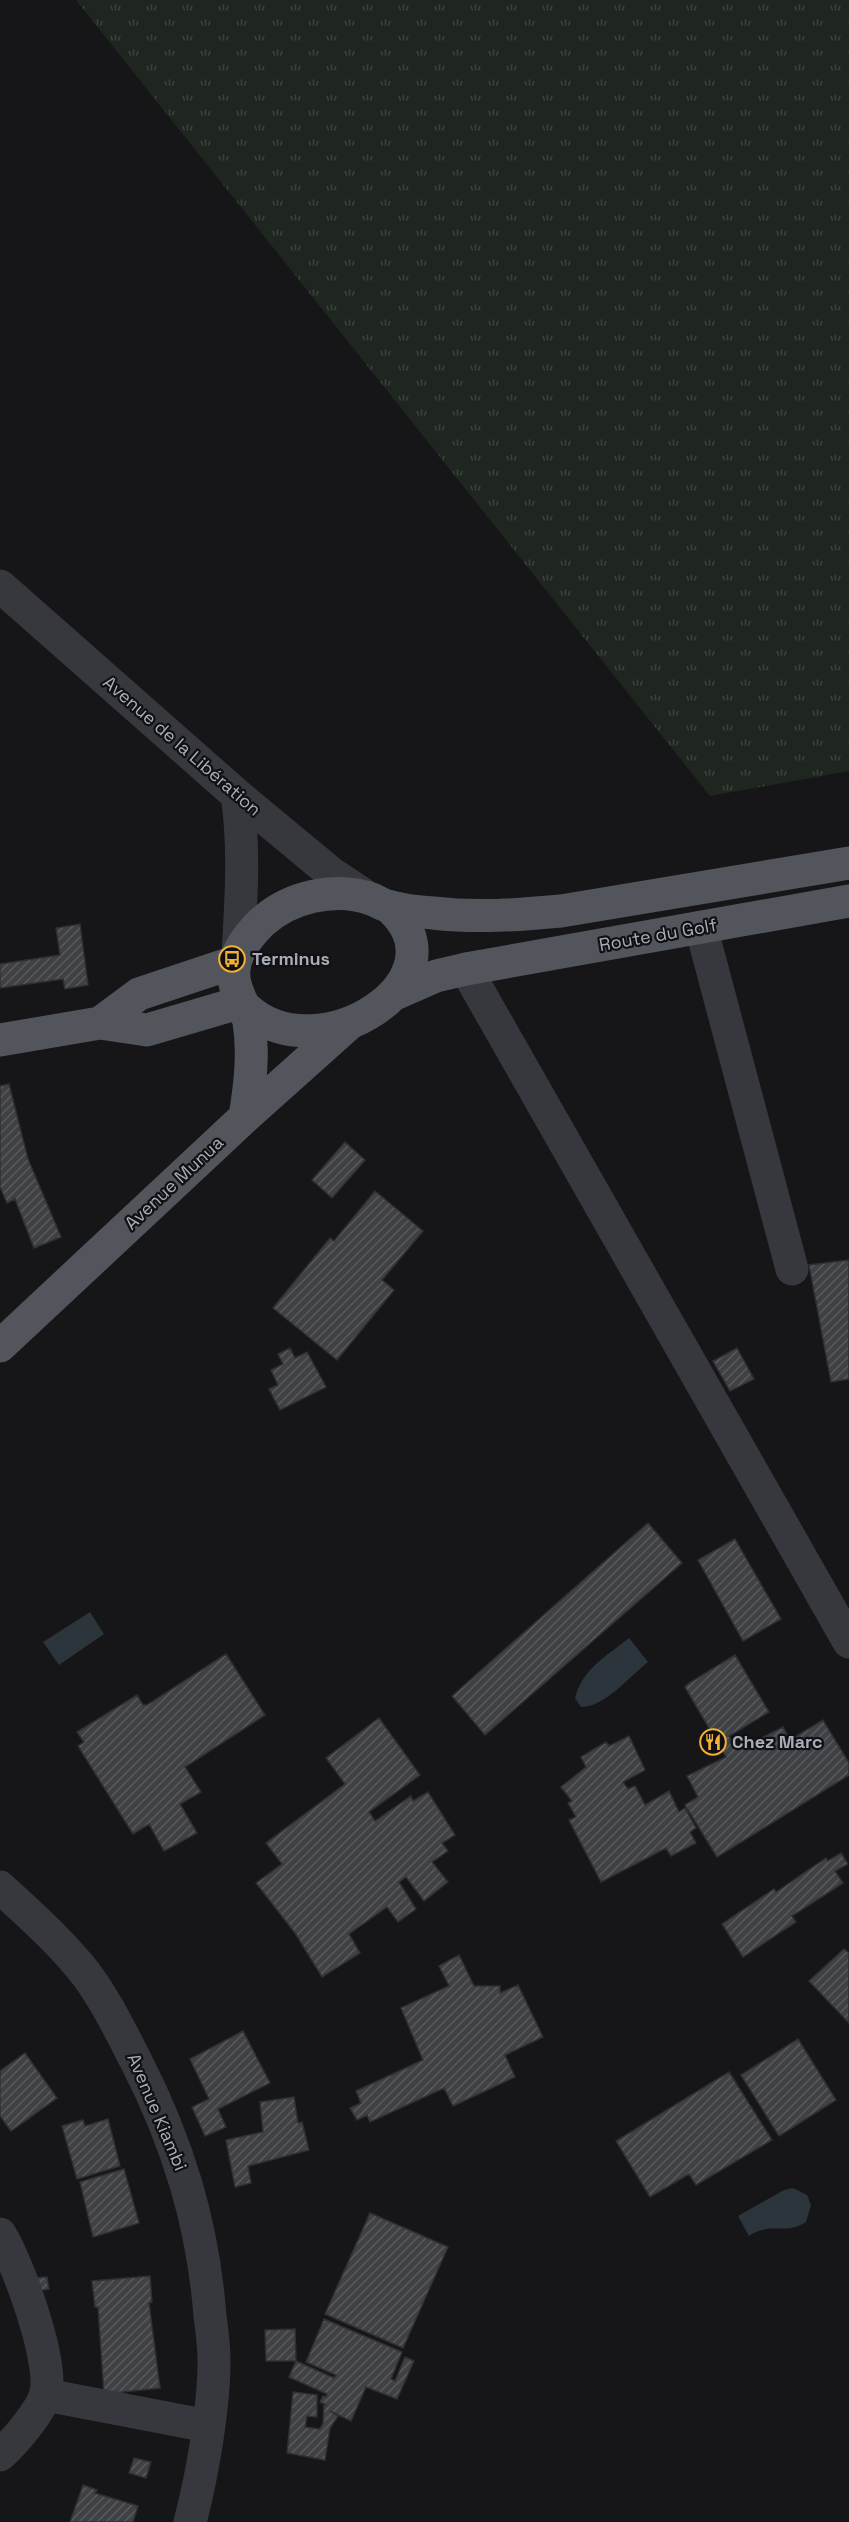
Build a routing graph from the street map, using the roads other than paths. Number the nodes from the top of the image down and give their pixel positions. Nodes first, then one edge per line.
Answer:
1 (0, 586) edge
2 (237, 795) junction
3 (849, 863) edge
4 (849, 901) edge
5 (379, 902) junction
6 (701, 927) junction
7 (237, 958) junction
8 (466, 969) junction
9 (395, 994) junction
10 (244, 1005) junction
11 (358, 1019) junction
12 (100, 1023) junction
13 (0, 1040) edge
14 (245, 1117) junction
15 (792, 1269) dead end
16 (0, 1346) edge
17 (849, 1642) edge
18 (0, 1887) edge
19 (0, 2234) edge
20 (46, 2395) junction
21 (208, 2426) junction
22 (0, 2455) edge
23 (190, 2522) edge

1 - 2 street, Avenue de la Libération
2 - 5 street, Avenue de la Libération
2 - 7 street
3 - 5 main road
4 - 6 main road, Route du Golf
5 - 7 main road
5 - 9 main road
6 - 8 main road, Route du Golf
6 - 15 street
7 - 10 main road
7 - 12 main road
8 - 9 main road, Route du Golf
8 - 17 street
9 - 11 main road
10 - 11 main road
10 - 12 main road
10 - 14 main road
11 - 14 main road, Avenue Munua
12 - 13 main road
14 - 16 main road, Avenue Munua
18 - 21 street, Avenue Kiambi
19 - 20 street
20 - 21 street
20 - 22 street
21 - 23 street, Avenue Kiambi

